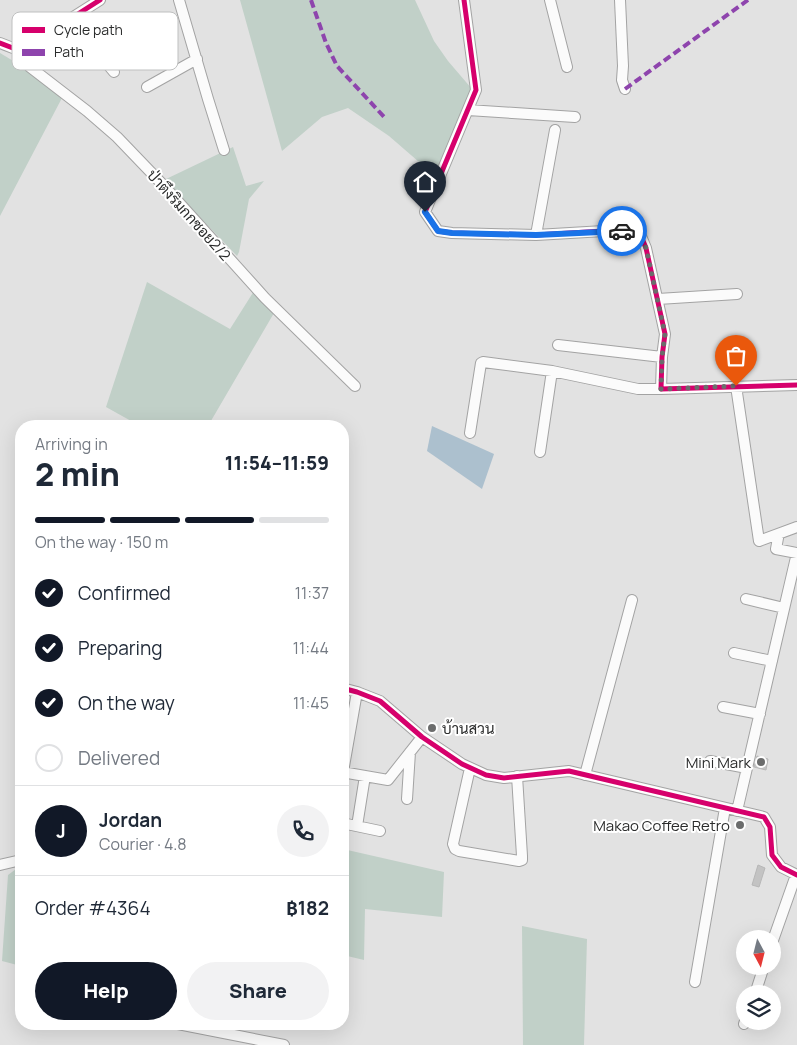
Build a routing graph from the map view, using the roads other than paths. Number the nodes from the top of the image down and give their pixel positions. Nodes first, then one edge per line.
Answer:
1 (100, 0) edge
2 (179, 0) edge
3 (464, 0) edge
4 (550, 0) edge
5 (620, 0) edge
6 (81, 12) edge
7 (0, 43) edge
8 (12, 48) edge
9 (197, 59) junction
10 (567, 67) dead end
11 (33, 70) edge
12 (148, 88) dead end
13 (625, 89) dead end
14 (468, 110) junction
15 (575, 117) dead end
16 (555, 130) dead end
17 (224, 150) dead end
18 (536, 235) junction
19 (738, 294) dead end
20 (658, 299) junction
21 (558, 345) dead end
22 (662, 357) junction
23 (552, 371) junction
24 (797, 385) edge
25 (355, 386) dead end
26 (736, 386) junction
27 (661, 389) junction
28 (470, 433) dead end
29 (540, 452) dead end
30 (797, 527) edge
31 (778, 538) dead end
32 (746, 599) dead end
33 (632, 600) dead end
34 (784, 608) junction
35 (734, 653) dead end
36 (772, 661) junction
37 (349, 690) edge
38 (358, 692) junction
39 (723, 707) dead end
40 (760, 714) junction
41 (422, 737) junction
42 (349, 740) edge
43 (410, 752) junction
44 (710, 761) dead end
45 (470, 768) junction
46 (747, 768) junction
47 (349, 773) edge
48 (585, 775) junction
49 (365, 776) junction
50 (517, 776) junction
51 (407, 799) dead end
52 (725, 808) junction
53 (737, 811) junction
54 (349, 824) edge
55 (357, 826) junction
56 (380, 831) dead end
57 (15, 861) edge
58 (0, 864) edge
59 (797, 875) edge
60 (776, 930) edge
61 (695, 982) dead end
62 (208, 1030) edge
63 (284, 1045) edge

1 - 6 street
2 - 9 street
3 - 14 street
4 - 10 street
5 - 13 street
7 - 8 street
9 - 12 street
9 - 17 street
11 - 25 street, ป่าตึงริมกกซอย2/2
14 - 15 street
14 - 18 street
16 - 18 street
18 - 20 street
19 - 20 street
20 - 22 street
21 - 22 street
22 - 27 street
23 - 27 street
23 - 28 street
23 - 29 street
24 - 26 street
26 - 27 street
26 - 30 street
31 - 34 street
32 - 34 street
33 - 48 street
34 - 36 street
35 - 36 street
36 - 40 street
37 - 38 street
38 - 41 street
38 - 42 street
39 - 40 street
40 - 46 street
41 - 43 street
41 - 45 street
43 - 49 street
43 - 51 street
44 - 46 street
45 - 50 street
45 - 50 street
46 - 53 street
47 - 49 street
48 - 50 street
48 - 52 street
49 - 55 street
52 - 53 street
52 - 61 street
53 - 59 street
54 - 55 street
55 - 56 street
57 - 58 street
59 - 60 street
62 - 63 street

